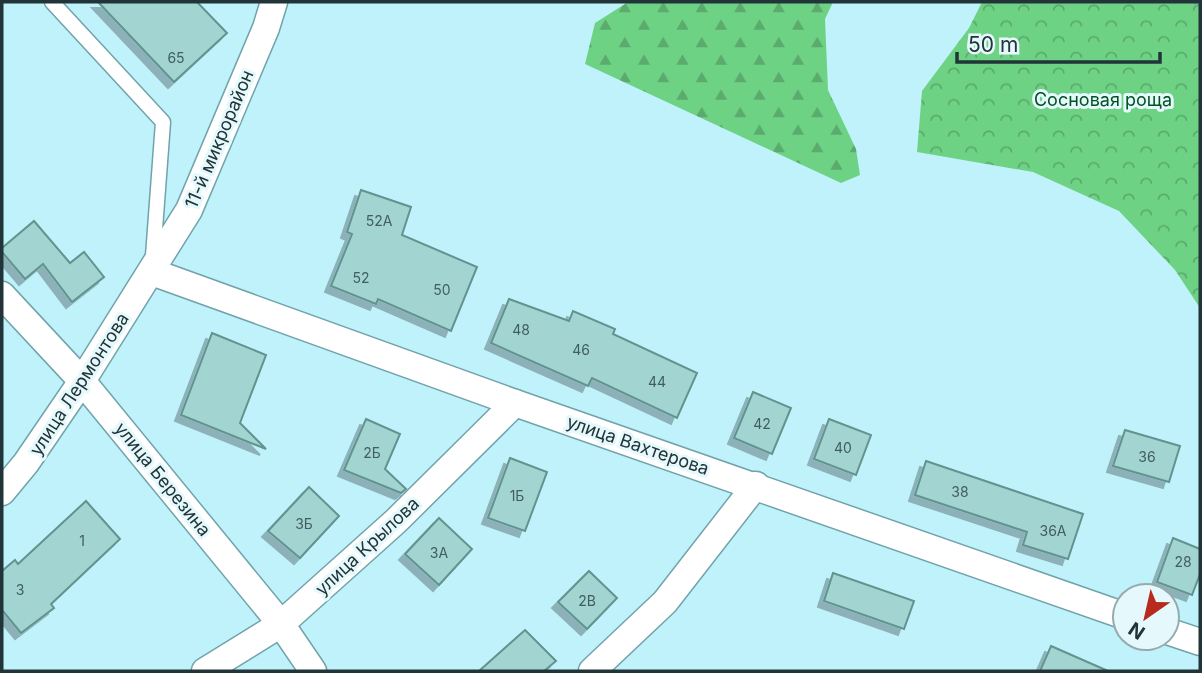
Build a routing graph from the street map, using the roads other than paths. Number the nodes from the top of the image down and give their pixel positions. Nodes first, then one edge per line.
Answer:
1 (52, 2) edge
2 (274, 2) edge
3 (152, 272) junction
4 (2, 295) edge
5 (82, 381) junction
6 (515, 403) junction
7 (756, 485) junction
8 (2, 492) edge
9 (1111, 611) edge
10 (281, 624) junction
11 (1181, 636) edge
12 (1200, 642) edge
13 (205, 671) edge
14 (313, 671) edge
15 (592, 671) edge

1 - 3 lane
2 - 3 street, 11-й микрорайон
3 - 5 street, улица Лермонтова
3 - 6 street, улица Вахтерова
4 - 5 street, улица Березина
5 - 8 street, улица Лермонтова
5 - 10 street, улица Березина
6 - 7 street, улица Вахтерова
6 - 10 street, улица Крылова
7 - 9 street, улица Вахтерова
7 - 15 street
10 - 13 street, улица Крылова
10 - 14 street, улица Березина
11 - 12 street

